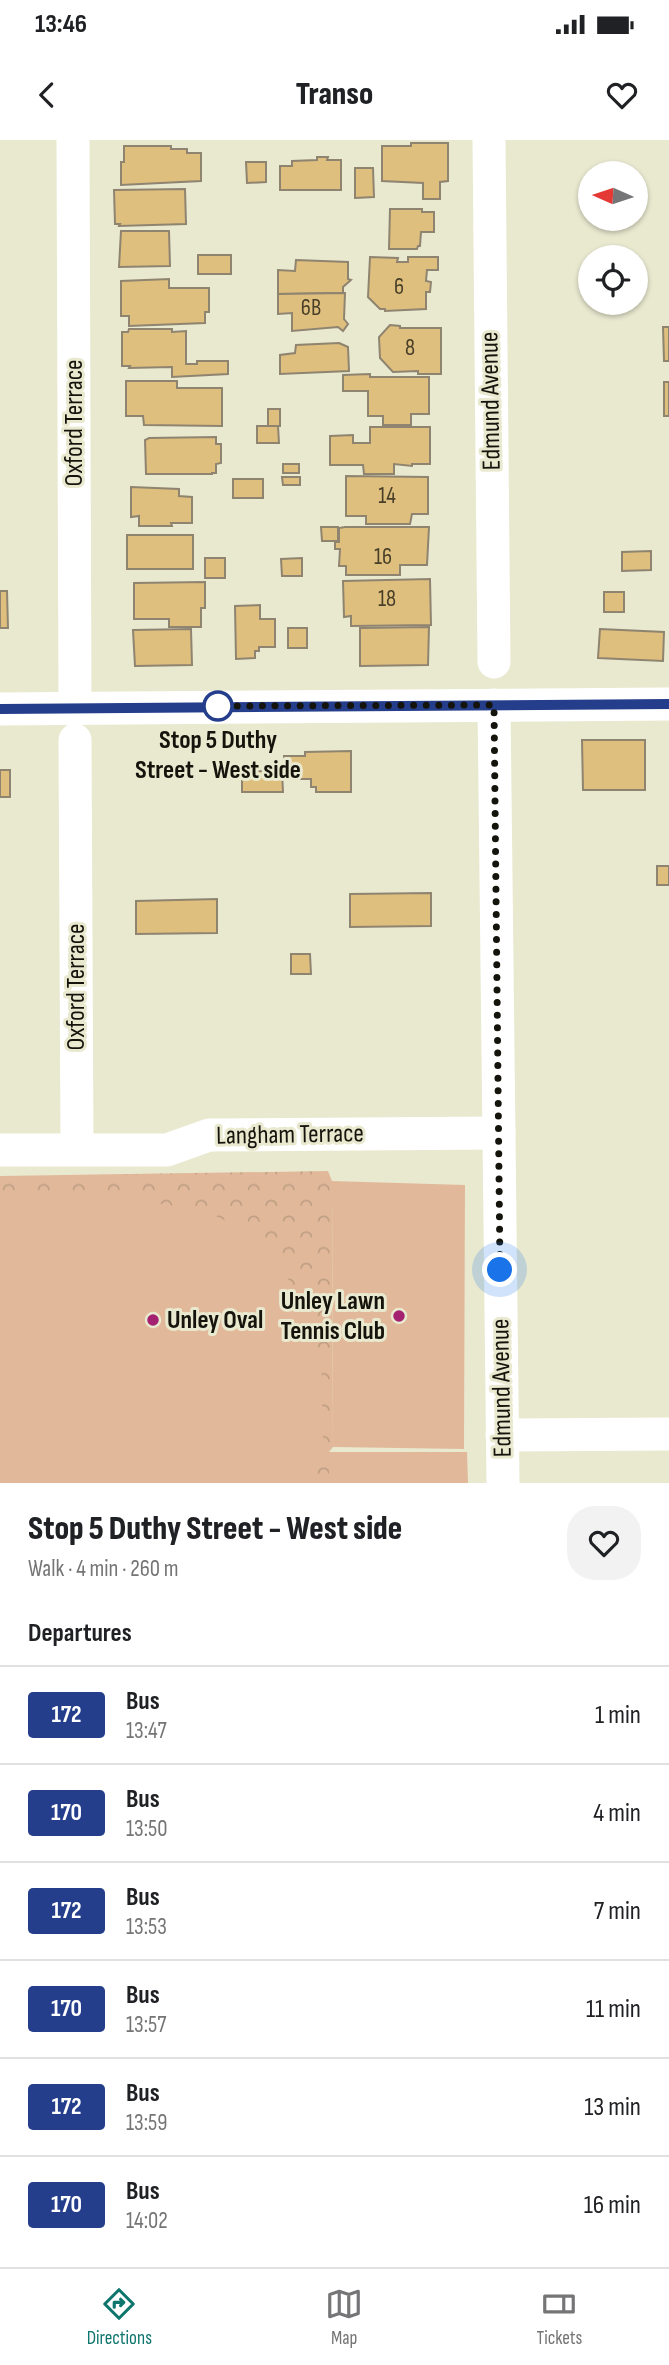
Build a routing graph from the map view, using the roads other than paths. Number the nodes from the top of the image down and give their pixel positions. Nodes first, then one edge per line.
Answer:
1 (73, 140) edge
2 (489, 140) edge
3 (494, 662) dead end
4 (669, 704) edge
5 (494, 705) junction
6 (75, 707) junction
7 (0, 709) edge
8 (75, 740) dead end
9 (499, 1133) junction
10 (77, 1149) junction
11 (0, 1150) edge
12 (669, 1434) edge
13 (502, 1435) junction
14 (503, 1483) edge

1 - 6 street, Oxford Terrace
2 - 3 street, Edmund Avenue
4 - 5 street
5 - 6 street
5 - 9 street, Edmund Avenue
6 - 7 street
8 - 10 street, Oxford Terrace
9 - 10 street, Langham Terrace
9 - 13 street, Edmund Avenue
10 - 11 street, Langham Terrace
12 - 13 street
13 - 14 street, Edmund Avenue

